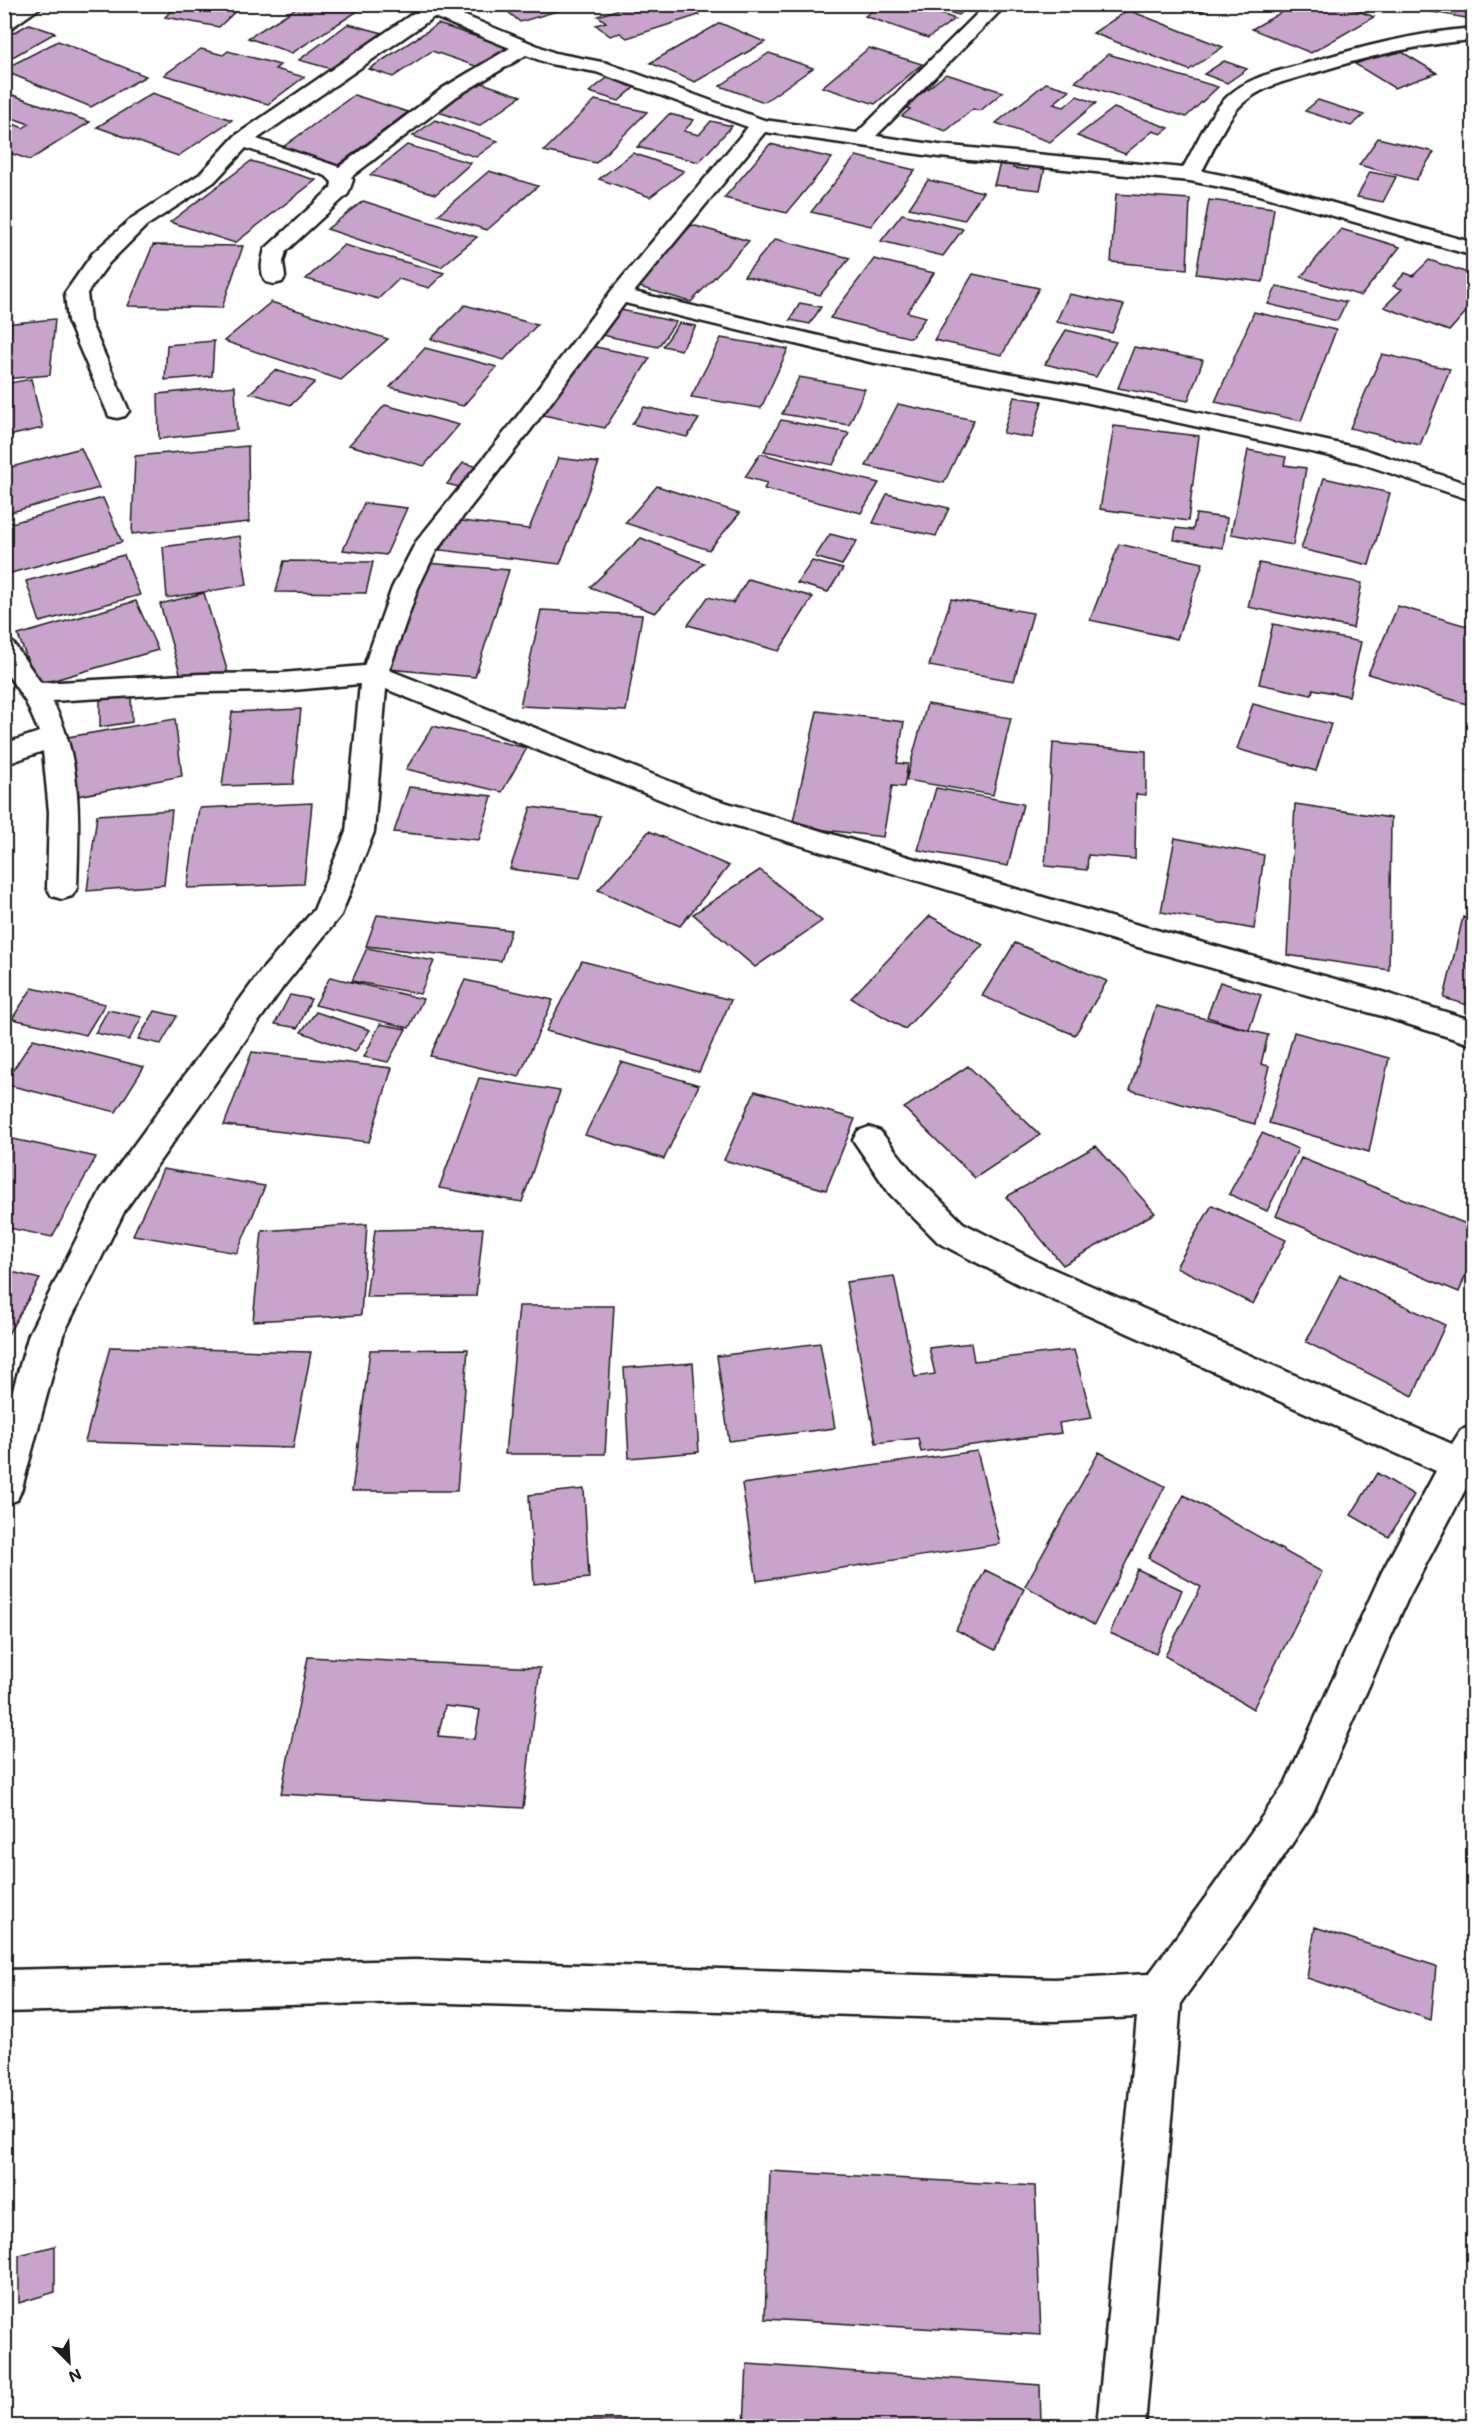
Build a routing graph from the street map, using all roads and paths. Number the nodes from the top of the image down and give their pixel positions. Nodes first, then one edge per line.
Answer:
1 (36, 4) edge
2 (998, 4) edge
3 (425, 7) edge
4 (4, 24) edge
5 (1473, 34) edge
6 (525, 48) junction
7 (760, 125) junction
8 (242, 140) junction
9 (860, 141) junction
10 (339, 176) junction
11 (1190, 176) junction
12 (1473, 250) edge
13 (274, 277) dead end
14 (620, 295) junction
15 (117, 411) dead end
16 (1473, 494) edge
17 (4, 649) edge
18 (374, 674) junction
19 (34, 693) junction
20 (54, 737) junction
21 (4, 755) edge
22 (62, 888) dead end
23 (1473, 1033) edge
24 (868, 1140) dead end
25 (1466, 1453) edge
26 (4, 1488) edge
27 (4, 1991) edge
28 (1160, 1995) junction
29 (1121, 2427) edge

1 - 4 street
2 - 9 street
3 - 6 street
3 - 8 street
5 - 11 street
6 - 7 street
6 - 10 street
7 - 9 street
7 - 14 street
8 - 10 street
8 - 15 street
9 - 11 street
10 - 13 street
11 - 12 street
14 - 16 street
14 - 18 street
17 - 19 street
18 - 19 street
18 - 23 street
18 - 26 street
19 - 20 street
20 - 21 street
20 - 22 street
24 - 25 street
25 - 28 street
27 - 28 street
28 - 29 street

